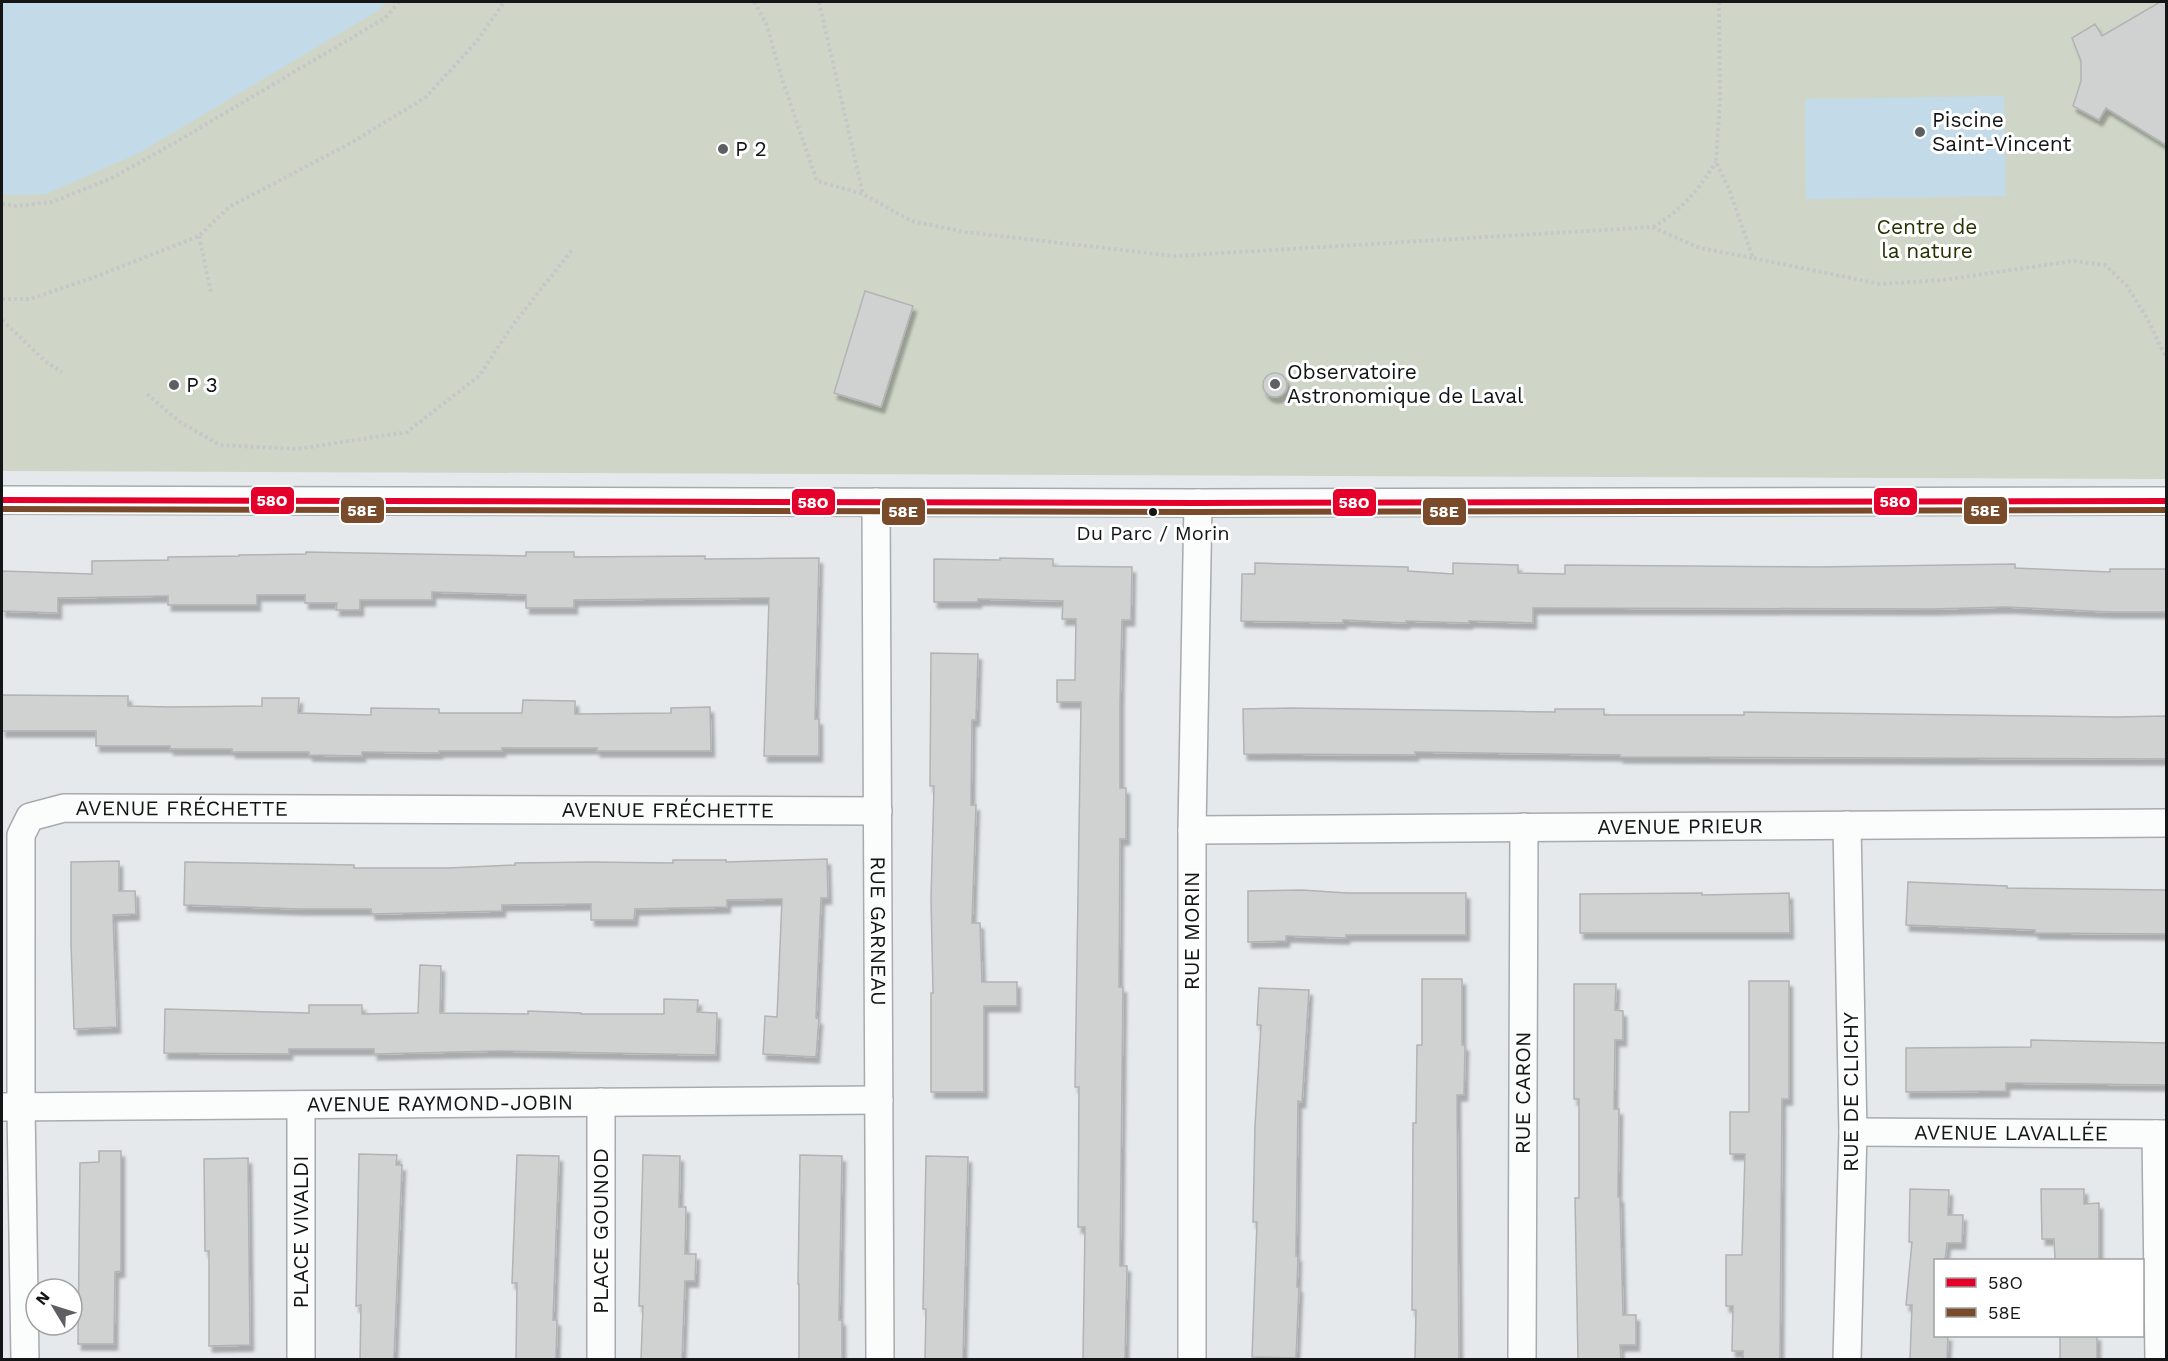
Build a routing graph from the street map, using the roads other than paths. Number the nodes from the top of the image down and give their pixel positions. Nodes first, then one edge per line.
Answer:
1 (2, 500) edge
2 (2166, 501) edge
3 (876, 502) junction
4 (1198, 503) junction
5 (878, 812) junction
6 (2166, 823) edge
7 (1847, 825) junction
8 (1524, 827) junction
9 (1192, 830) junction
10 (879, 1100) junction
11 (600, 1102) junction
12 (301, 1105) junction
13 (11, 1107) edge
14 (1853, 1132) junction
15 (2161, 1134) edge
16 (25, 1359) edge
17 (301, 1359) edge
18 (602, 1359) edge
19 (880, 1359) edge
20 (1192, 1359) edge
21 (1522, 1359) edge
22 (1847, 1359) edge
23 (2159, 1359) edge

1 - 3 street
2 - 4 street
3 - 4 street
3 - 5 street, RUE GARNEAU
4 - 9 street, RUE MORIN
5 - 10 street, RUE GARNEAU
5 - 13 street, AVENUE FRÉCHETTE
6 - 7 street, AVENUE PRIEUR
7 - 8 street, AVENUE PRIEUR
7 - 14 street, RUE DE CLICHY
8 - 9 street, AVENUE PRIEUR
8 - 21 street, RUE CARON
9 - 20 street, RUE MORIN
10 - 11 street, AVENUE RAYMOND-JOBIN
10 - 19 street, RUE GARNEAU
11 - 12 street, AVENUE RAYMOND-JOBIN
11 - 18 street, PLACE GOUNOD
12 - 13 street, AVENUE RAYMOND-JOBIN
12 - 17 street, PLACE VIVALDI
13 - 16 street, AVENUE FRÉCHETTE
14 - 15 street, AVENUE LAVALLÉE
14 - 22 street, RUE DE CLICHY
15 - 23 street

